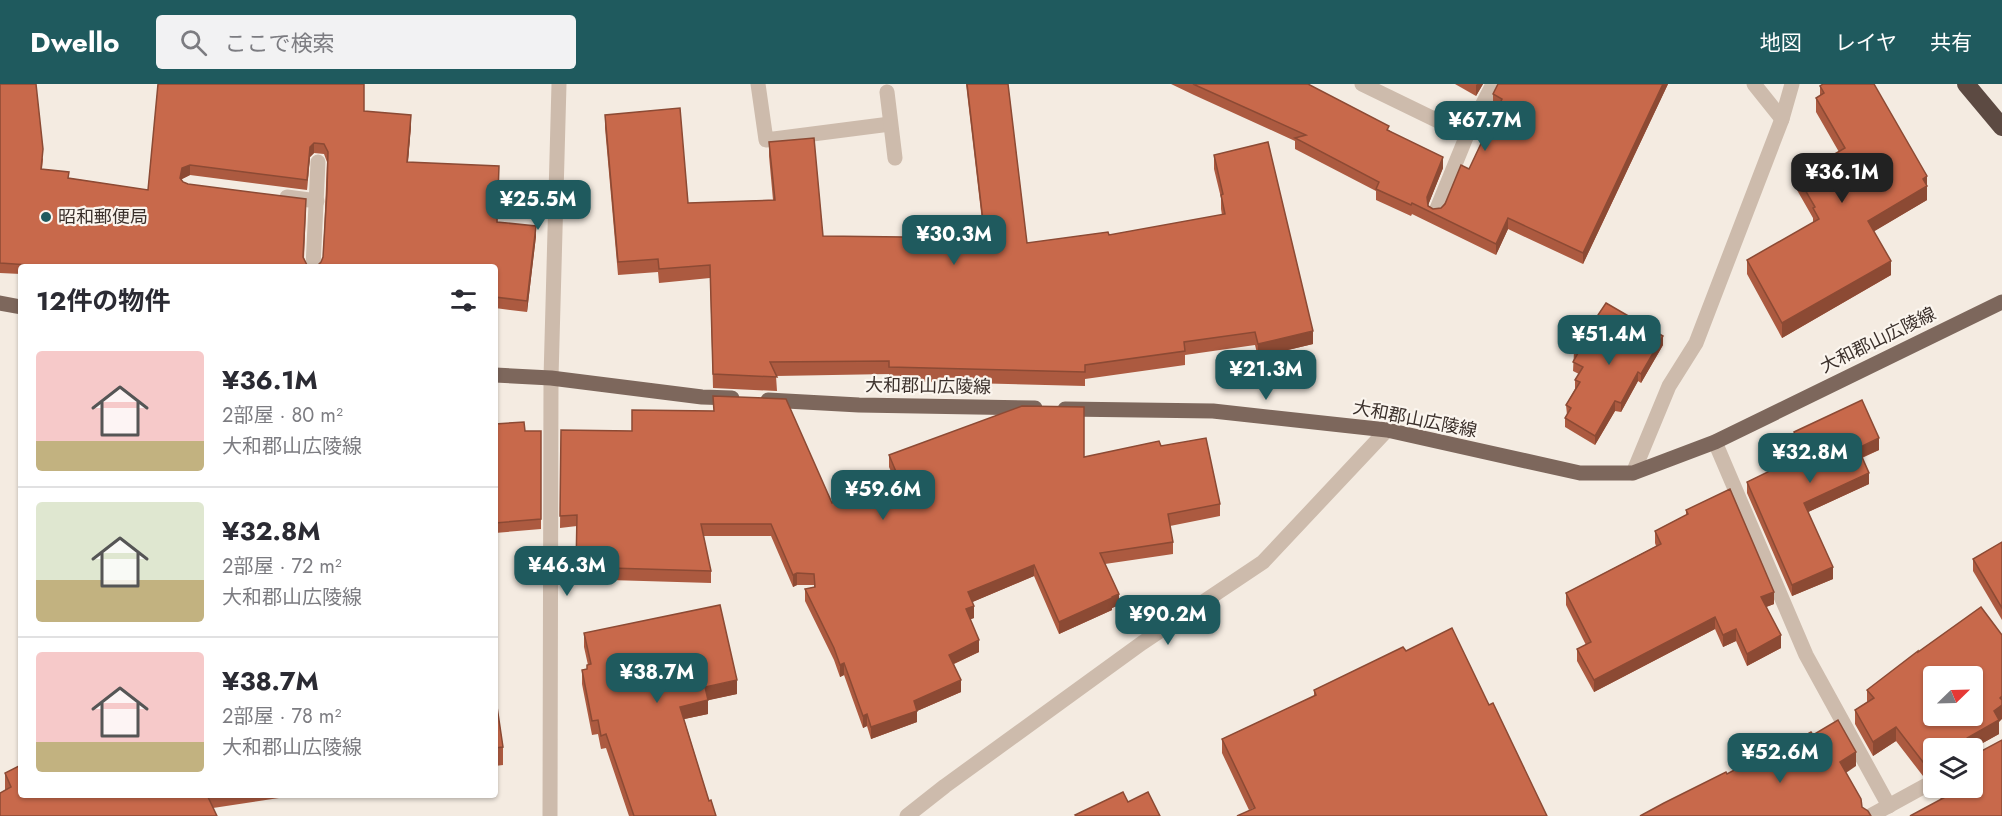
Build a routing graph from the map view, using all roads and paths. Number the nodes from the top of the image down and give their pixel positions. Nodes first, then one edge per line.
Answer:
1 (559, 84) edge
2 (758, 84) edge
3 (1362, 84) edge
4 (1493, 84) edge
5 (1754, 84) edge
6 (1792, 84) edge
7 (1966, 84) edge
8 (886, 92) dead end
9 (1782, 119) junction
10 (890, 124) junction
11 (2002, 126) edge
12 (1467, 135) junction
13 (896, 158) dead end
14 (318, 162) edge
15 (270, 195) edge
16 (316, 201) junction
17 (1436, 211) edge
18 (313, 264) edge
19 (2002, 302) edge
20 (0, 303) edge
21 (18, 306) edge
22 (498, 375) edge
23 (551, 378) junction
24 (1387, 430) junction
25 (1715, 442) junction
26 (1633, 473) junction
27 (1923, 787) edge
28 (1889, 806) junction
29 (912, 815) edge
30 (550, 816) edge
31 (1870, 816) edge

1 - 23 street
2 - 10 street
3 - 12 street
4 - 12 street
5 - 9 street
6 - 9 street
7 - 11 highway
8 - 10 street
9 - 26 street
10 - 13 street
12 - 17 street
14 - 16 street
15 - 16 street
16 - 18 street
19 - 25 main road, 大和郡山広陵線
20 - 21 main road
22 - 23 main road, 大和郡山広陵線
23 - 24 main road, 大和郡山広陵線
23 - 30 street
24 - 26 main road, 大和郡山広陵線
24 - 29 street
25 - 26 main road, 大和郡山広陵線
25 - 28 street
27 - 28 street
28 - 31 street

